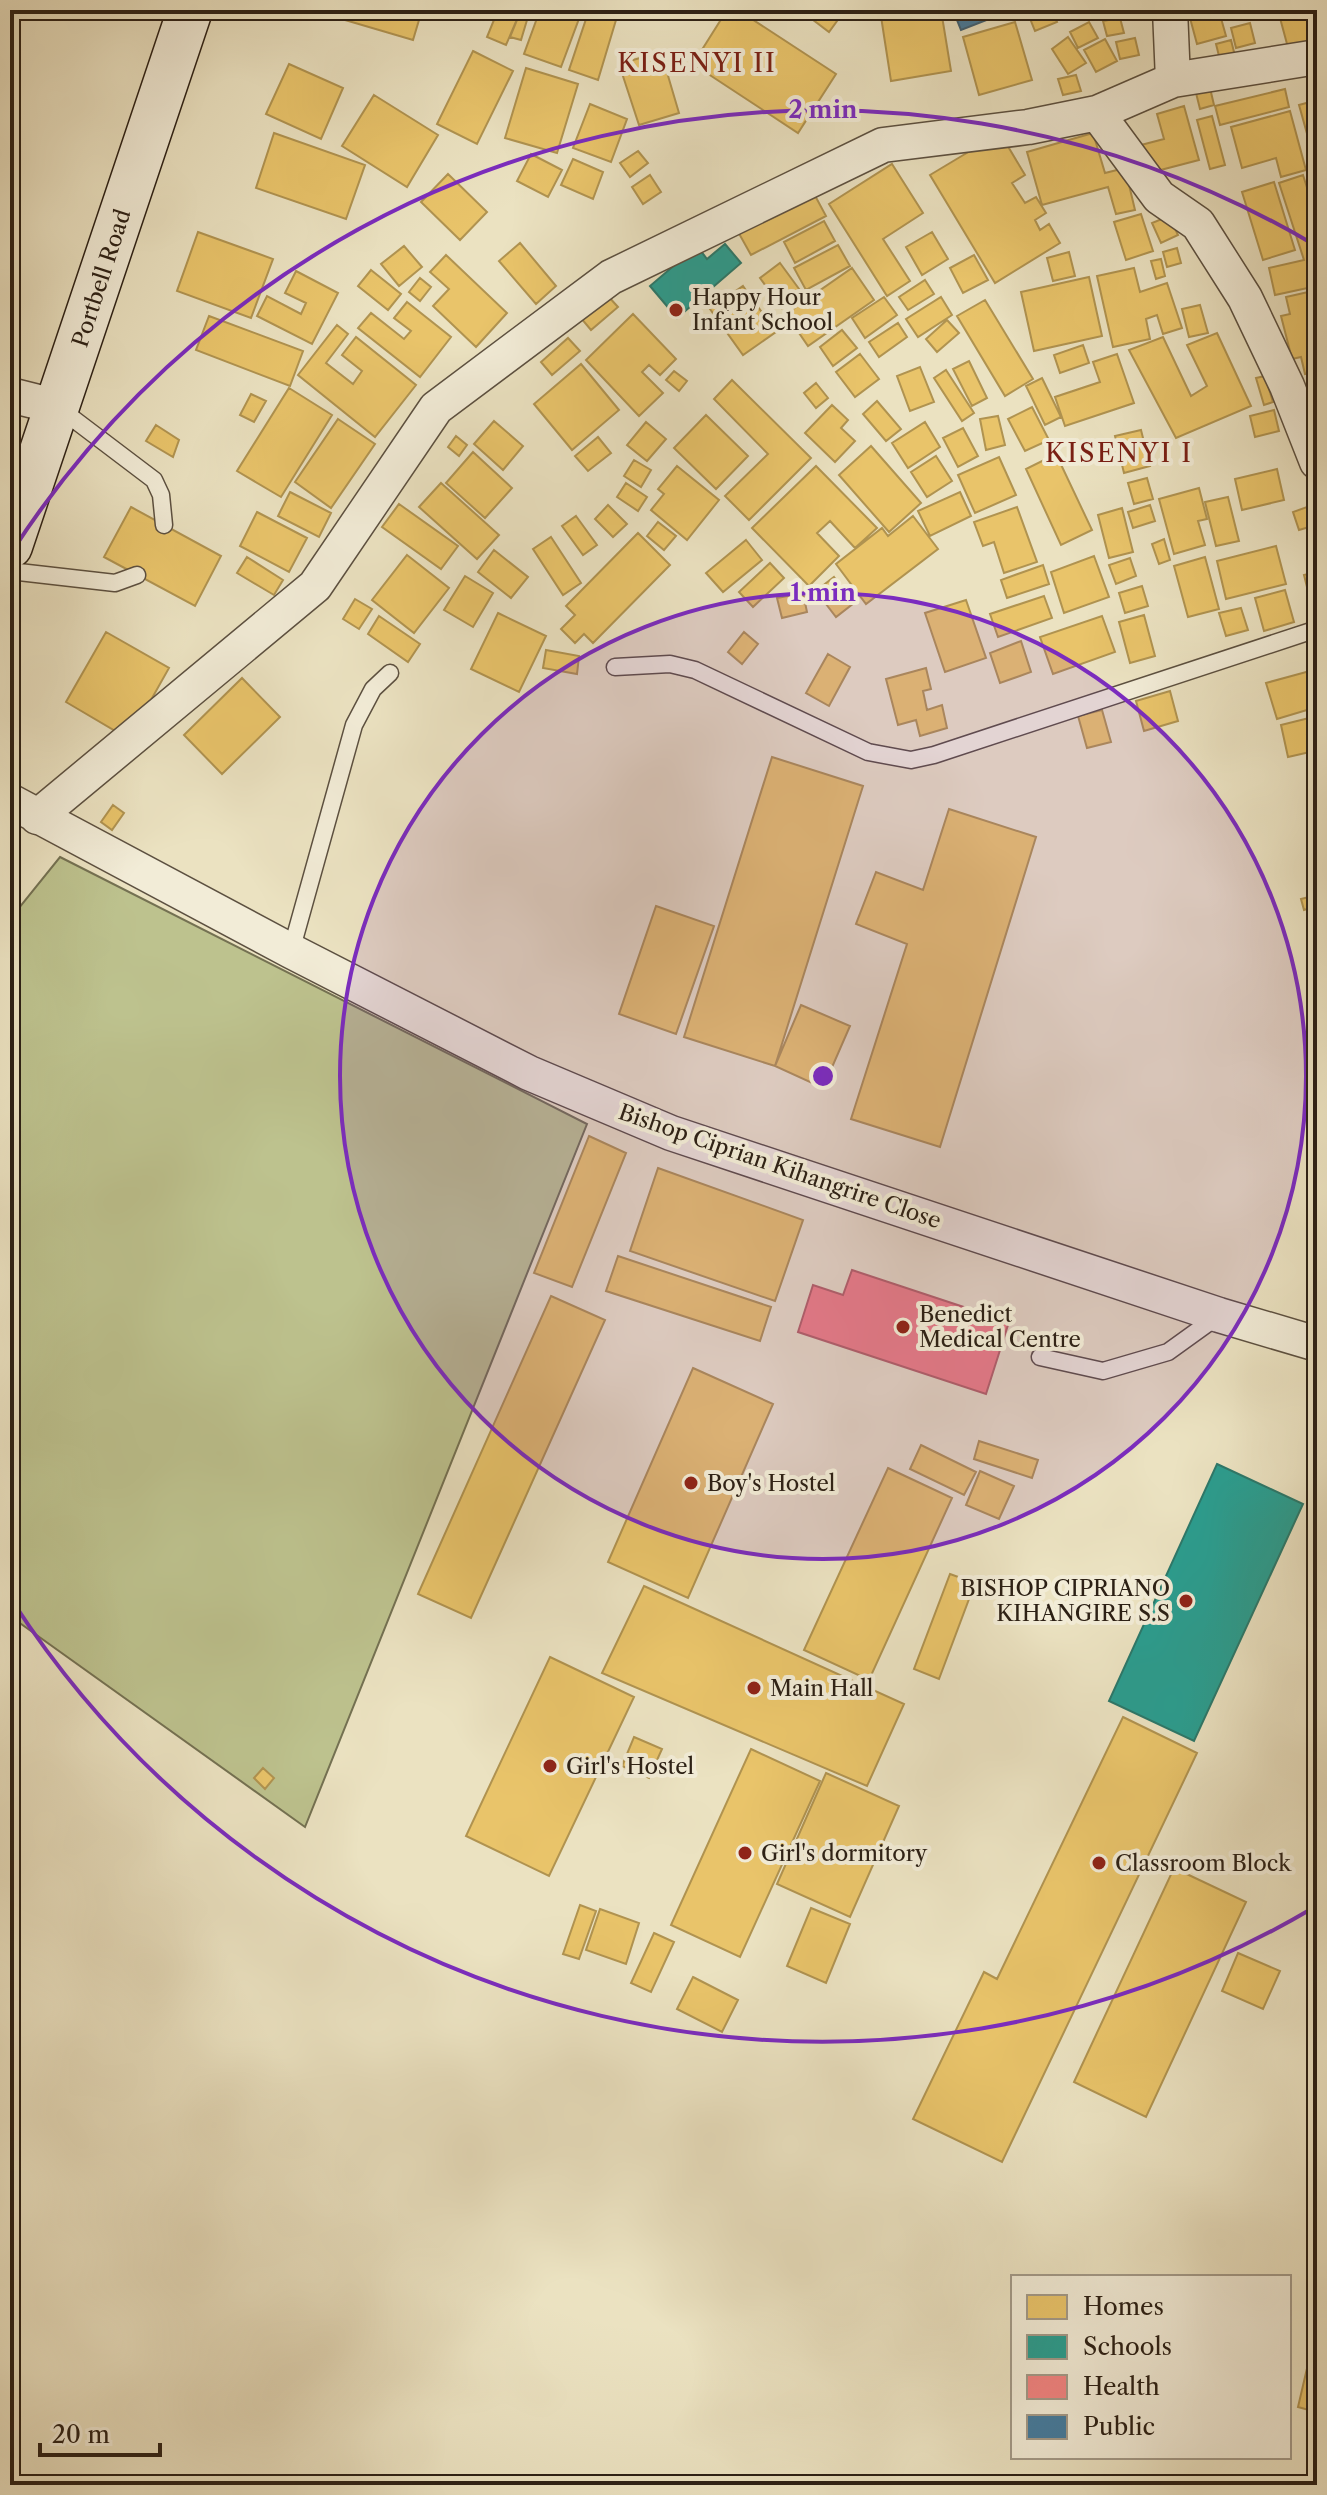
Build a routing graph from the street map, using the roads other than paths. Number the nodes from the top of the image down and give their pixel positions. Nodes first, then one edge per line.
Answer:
1 (190, 10) edge
2 (1170, 10) edge
3 (1317, 57) edge
4 (1173, 80) junction
5 (1097, 113) junction
6 (10, 395) edge
7 (58, 407) junction
8 (1317, 462) edge
9 (164, 525) dead end
10 (10, 546) edge
11 (10, 571) edge
12 (137, 575) dead end
13 (1317, 629) edge
14 (615, 667) dead end
15 (390, 673) dead end
16 (23, 809) edge
17 (291, 951) junction
18 (1219, 1315) junction
19 (1317, 1344) edge
20 (1040, 1357) dead end

1 - 7 main road, Portbell Road
2 - 4 street
3 - 4 street
4 - 5 street
5 - 8 street
5 - 16 street
6 - 7 street
7 - 9 lane
7 - 10 main road, Portbell Road
11 - 12 lane
13 - 14 lane
15 - 17 lane
16 - 17 street, Bishop Ciprian Kihangrire Close
17 - 18 street, Bishop Ciprian Kihangrire Close
18 - 19 street, Bishop Ciprian Kihangrire Close
18 - 20 lane

